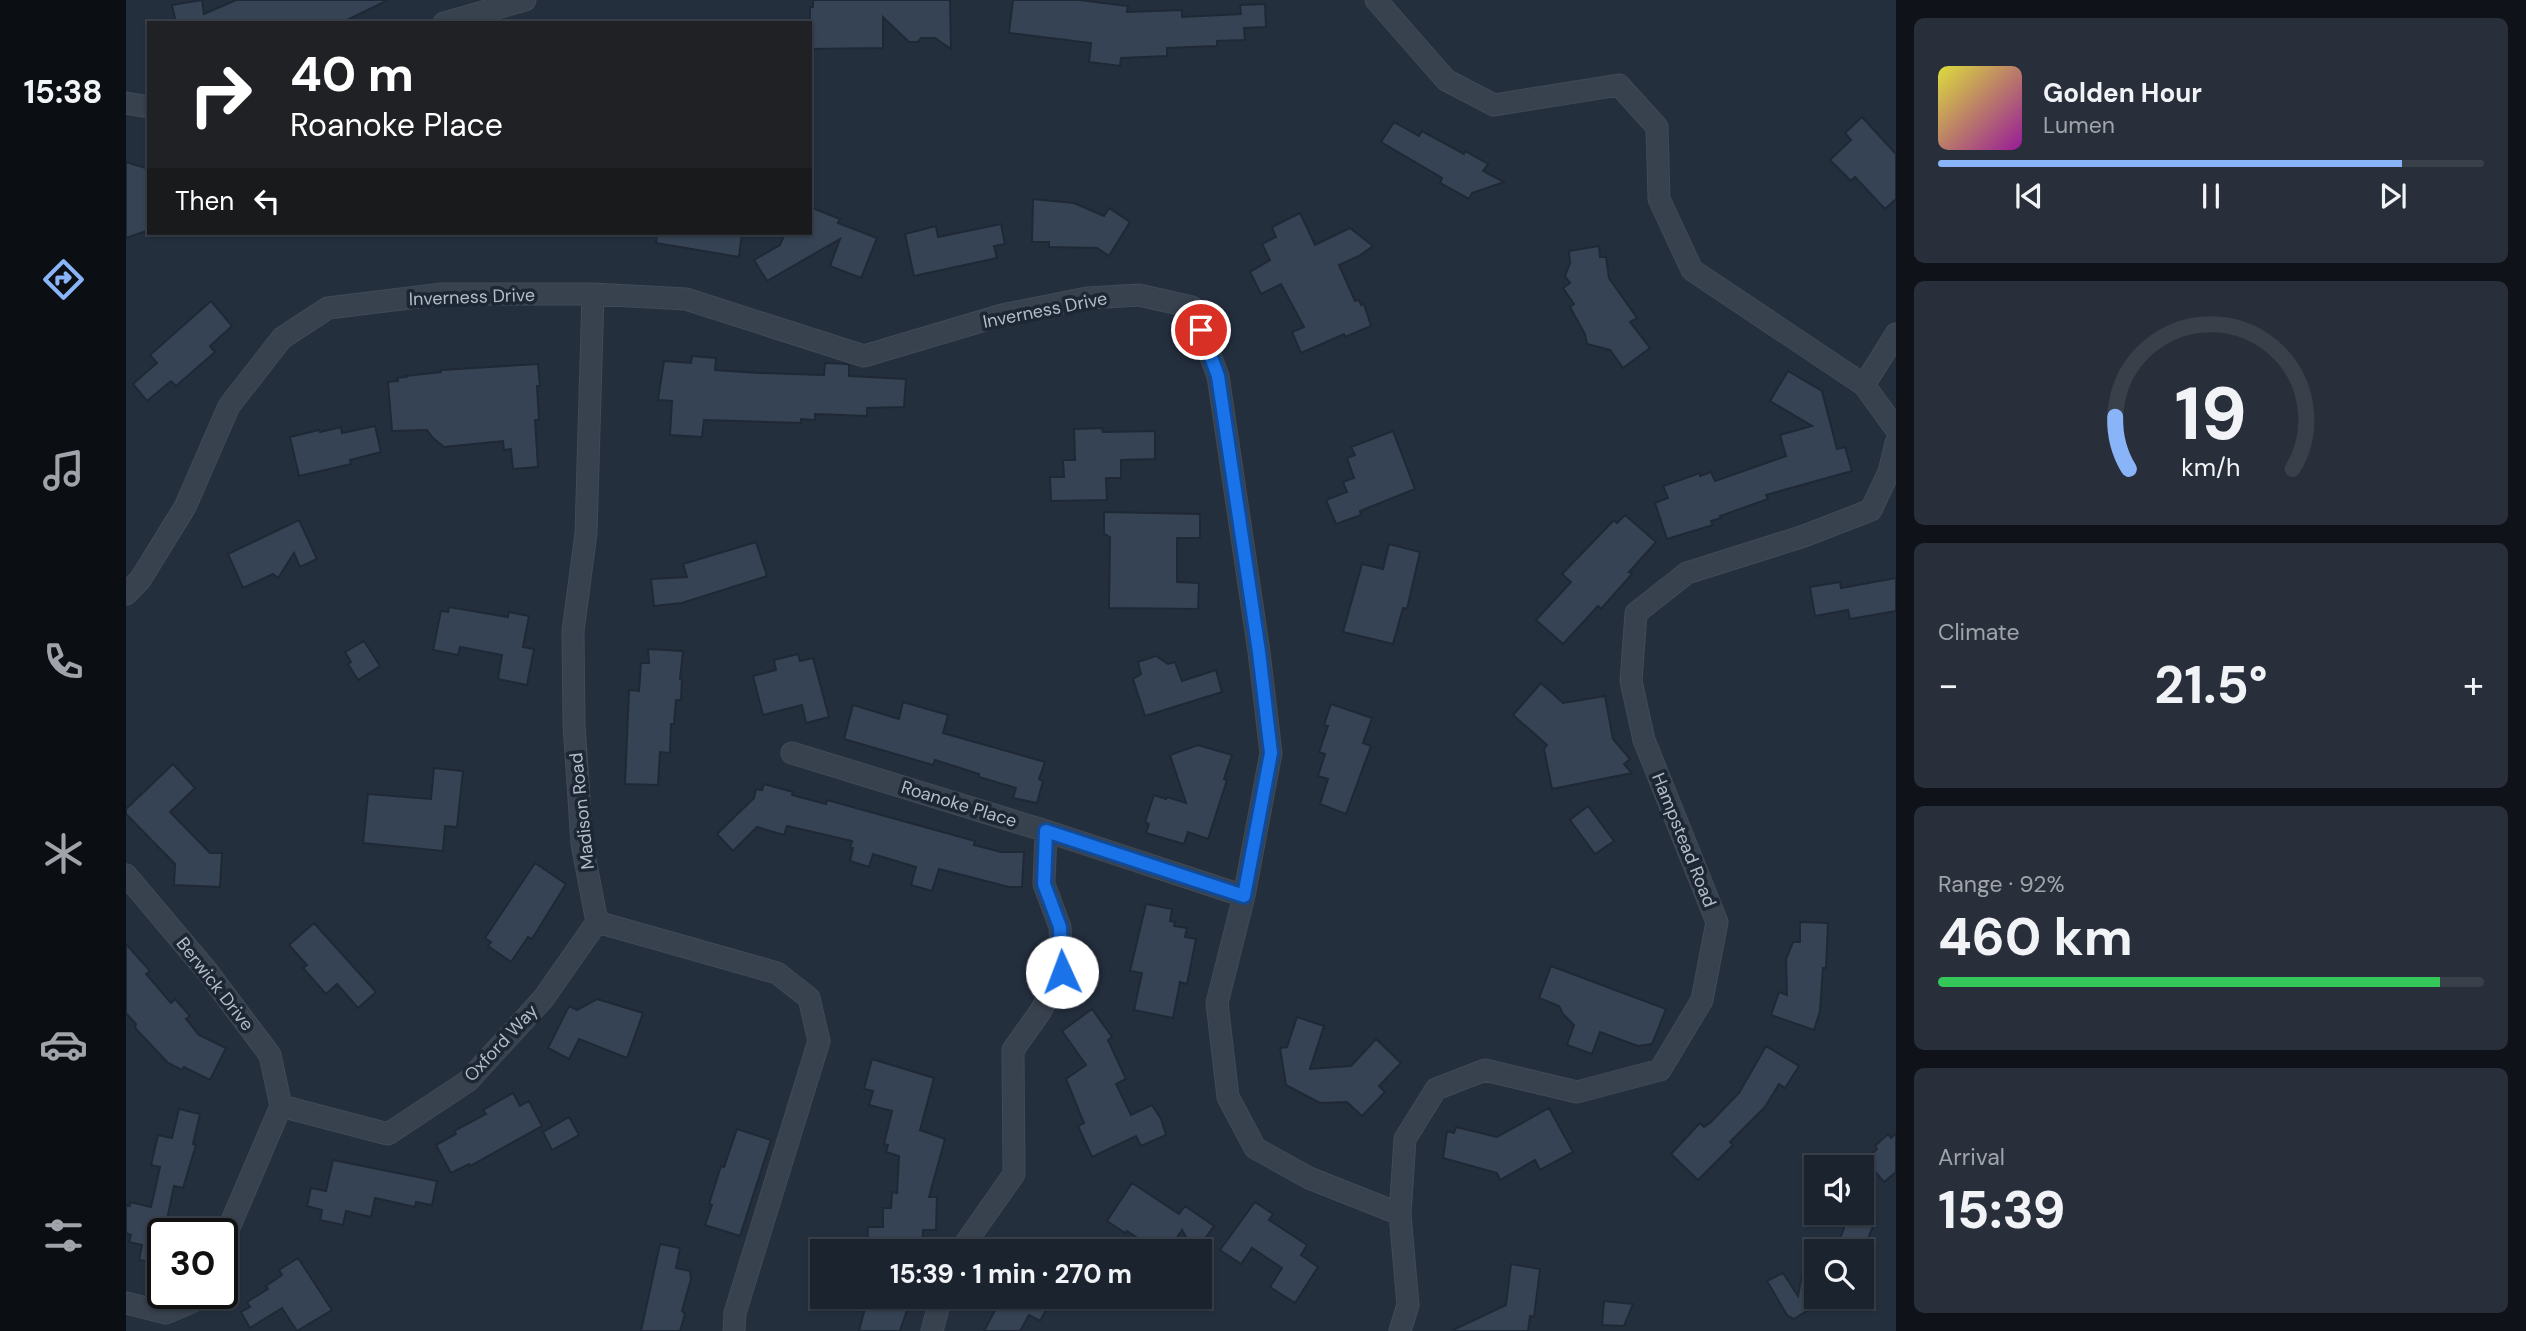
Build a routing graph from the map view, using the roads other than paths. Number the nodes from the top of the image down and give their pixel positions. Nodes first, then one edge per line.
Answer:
1 (525, 0) edge
2 (1376, 0) edge
3 (451, 21) edge
4 (126, 103) edge
5 (147, 107) edge
6 (593, 294) junction
7 (1896, 334) edge
8 (1864, 385) junction
9 (1896, 429) edge
10 (1896, 443) edge
11 (126, 594) edge
12 (792, 753) dead end
13 (1046, 831) junction
14 (126, 875) edge
15 (1244, 896) junction
16 (597, 922) junction
17 (281, 1106) junction
18 (1400, 1214) junction
19 (233, 1218) edge
20 (968, 1239) edge
21 (126, 1303) edge
22 (147, 1308) edge
23 (150, 1309) edge
24 (175, 1309) edge
25 (938, 1309) edge
26 (734, 1331) edge
27 (932, 1331) edge
28 (1400, 1331) edge

1 - 3 street
2 - 8 street
4 - 5 street
6 - 11 street, Inverness Drive
6 - 15 street, Inverness Drive
6 - 16 street, Madison Road
7 - 8 street
8 - 9 street
10 - 18 street, Hampstead Road
12 - 13 street, Roanoke Place
13 - 15 street, Roanoke Place
13 - 20 street
14 - 17 street, Berwick Drive
15 - 18 street, Inverness Drive
16 - 17 street, Oxford Way
16 - 26 street
17 - 19 street
18 - 28 street, Hampstead Road
21 - 22 street
23 - 24 street
25 - 27 street

